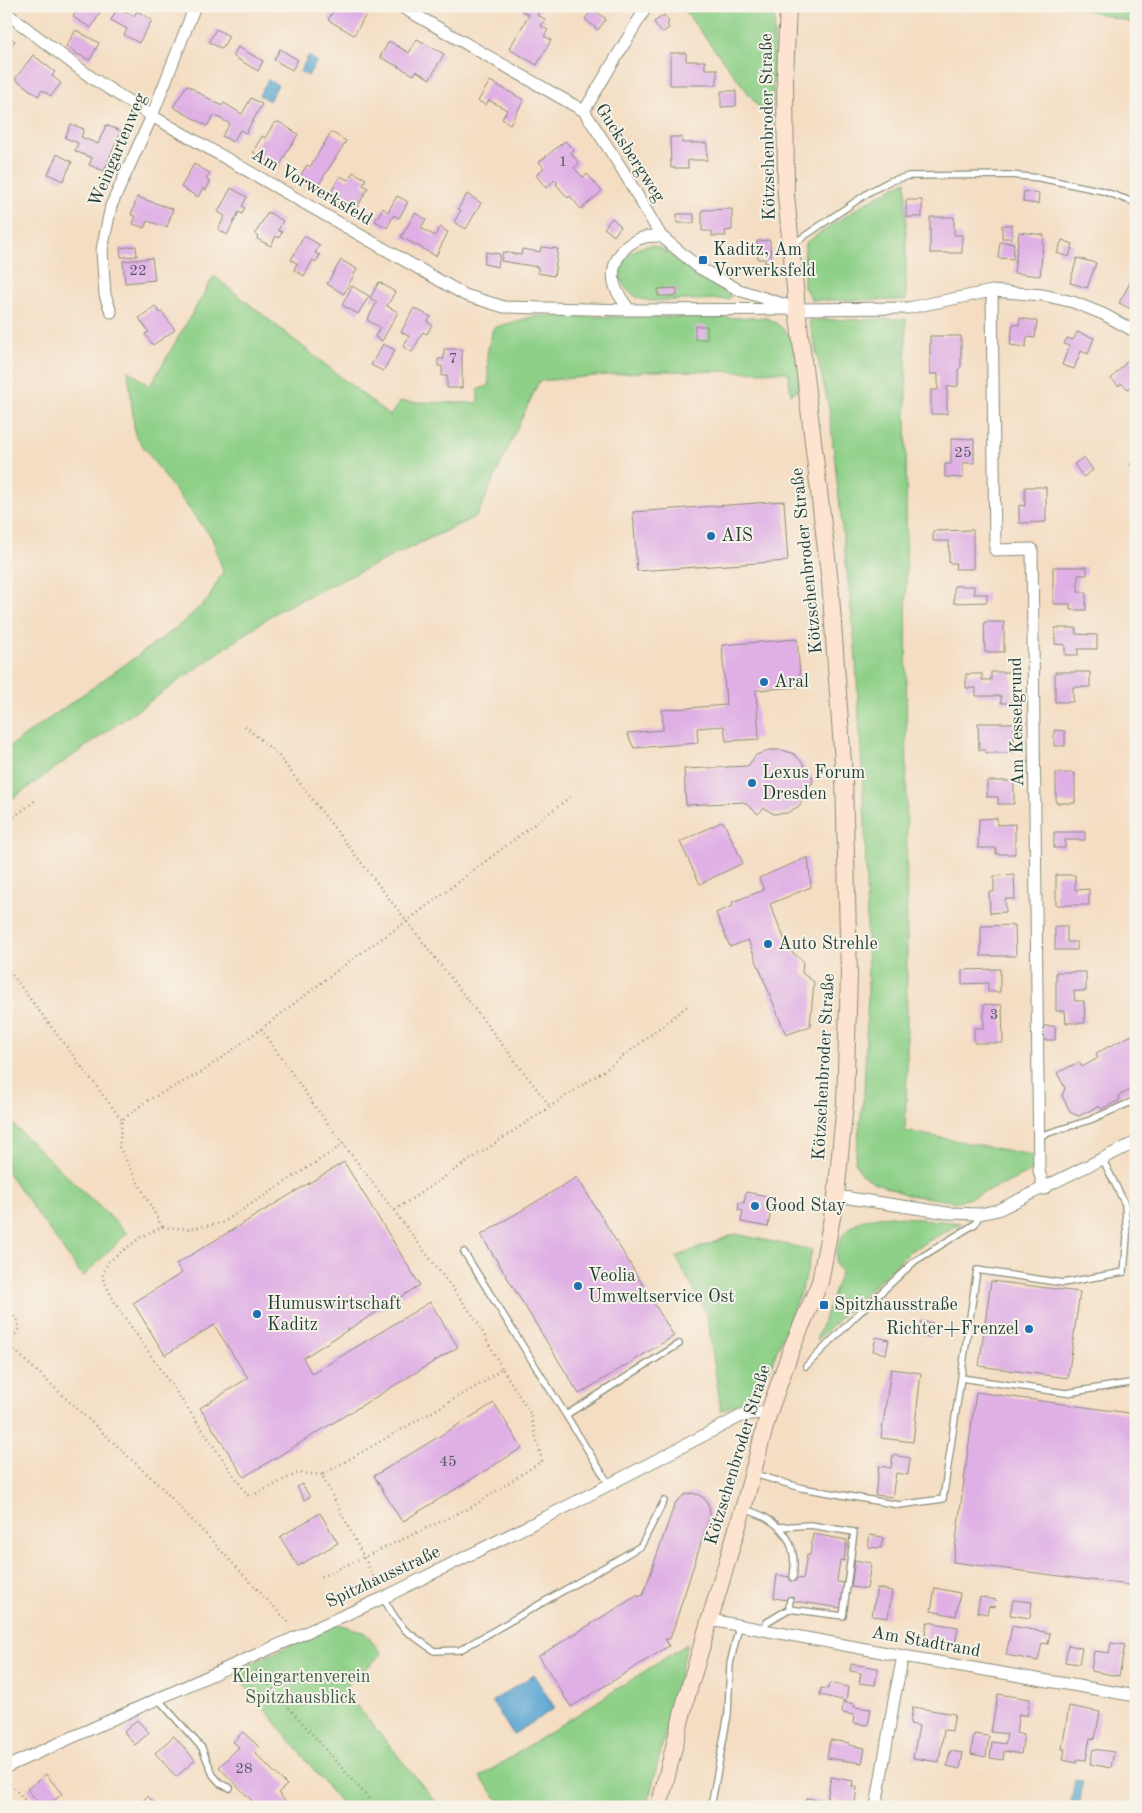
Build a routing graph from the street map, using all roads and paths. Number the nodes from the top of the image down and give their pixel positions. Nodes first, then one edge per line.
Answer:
1 (195, 6) edge
2 (400, 6) edge
3 (646, 6) edge
4 (788, 6) edge
5 (6, 13) edge
6 (584, 111) junction
7 (152, 116) junction
8 (1136, 203) edge
9 (662, 236) junction
10 (791, 245) junction
11 (992, 291) junction
12 (797, 309) junction
13 (629, 310) junction
14 (111, 312) dead end
15 (1136, 332) edge
16 (245, 726) dead end
17 (570, 797) dead end
18 (36, 800) dead end
19 (6, 823) edge
20 (407, 921) junction
21 (6, 967) edge
22 (690, 1004) dead end
23 (261, 1029) junction
24 (1136, 1100) edge
25 (550, 1106) junction
26 (122, 1120) junction
27 (1039, 1136) junction
28 (1136, 1142) edge
29 (344, 1144) junction
30 (1102, 1158) junction
31 (1044, 1189) junction
32 (836, 1196) junction
33 (395, 1210) junction
34 (980, 1214) junction
35 (162, 1228) junction
36 (464, 1252) dead end
37 (6, 1310) edge
38 (679, 1344) dead end
39 (806, 1366) dead end
40 (502, 1368) junction
41 (961, 1378) junction
42 (1136, 1382) edge
43 (769, 1412) junction
44 (566, 1415) junction
45 (752, 1473) junction
46 (322, 1475) junction
47 (609, 1484) junction
48 (664, 1501) dead end
49 (743, 1509) junction
50 (780, 1528) junction
51 (365, 1558) junction
52 (321, 1578) dead end
53 (793, 1578) dead end
54 (383, 1598) junction
55 (790, 1600) dead end
56 (789, 1609) junction
57 (710, 1620) junction
58 (739, 1626) junction
59 (762, 1630) junction
60 (301, 1635) junction
61 (903, 1656) junction
62 (249, 1658) junction
63 (1136, 1696) edge
64 (158, 1699) junction
65 (6, 1766) edge
66 (6, 1780) edge
67 (230, 1788) dead end
68 (30, 1807) edge
69 (376, 1807) edge
70 (659, 1807) edge
71 (711, 1807) edge
72 (876, 1807) edge

1 - 7 street, Weingartenweg
2 - 6 street, Gucksbergweg
3 - 6 street
4 - 10 street, Kötzschenbroder Straße
5 - 7 street, Am Vorwerksfeld
6 - 9 street, Gucksbergweg
7 - 13 street, Am Vorwerksfeld
7 - 14 street, Weingartenweg
8 - 10 lane
9 - 12 street, Gucksbergweg
9 - 13 street
10 - 12 street, Kötzschenbroder Straße
11 - 12 street, Am Vorwerksfeld
11 - 15 street, Am Vorwerksfeld
11 - 27 street, Am Kesselgrund
12 - 13 street, Am Vorwerksfeld
12 - 32 street, Kötzschenbroder Straße
16 - 20 path
17 - 20 path
18 - 19 path
20 - 23 path
20 - 25 path
21 - 26 path
22 - 25 path
23 - 26 path
23 - 29 path
24 - 27 lane
25 - 33 path
26 - 35 path
27 - 31 street, Am Kesselgrund
28 - 30 street
29 - 33 path
29 - 35 path
30 - 31 street
30 - 41 lane
31 - 34 street
32 - 34 street
32 - 43 street, Kötzschenbroder Straße
33 - 40 path
34 - 39 lane
35 - 46 path
36 - 44 lane
37 - 60 path
38 - 44 lane
40 - 46 path
40 - 51 path
41 - 42 lane
41 - 45 lane
43 - 45 street, Kötzschenbroder Straße
43 - 47 street, Spitzhausstraße
44 - 47 lane
45 - 49 street, Kötzschenbroder Straße
46 - 51 path
47 - 54 street, Spitzhausstraße
48 - 54 lane
49 - 50 lane
49 - 57 street, Kötzschenbroder Straße
50 - 53 lane
50 - 56 lane
51 - 52 path
51 - 54 path
54 - 60 street, Spitzhausstraße
55 - 56 lane
56 - 59 lane
57 - 58 street, Am Stadtrand
57 - 70 street, Kötzschenbroder Straße
58 - 59 street, Am Stadtrand
58 - 71 lane
59 - 61 street, Am Stadtrand
60 - 62 street, Spitzhausstraße
61 - 63 street, Am Stadtrand
61 - 72 street
62 - 64 street, Spitzhausstraße
62 - 69 path
64 - 65 street, Spitzhausstraße
64 - 67 lane
66 - 68 path

